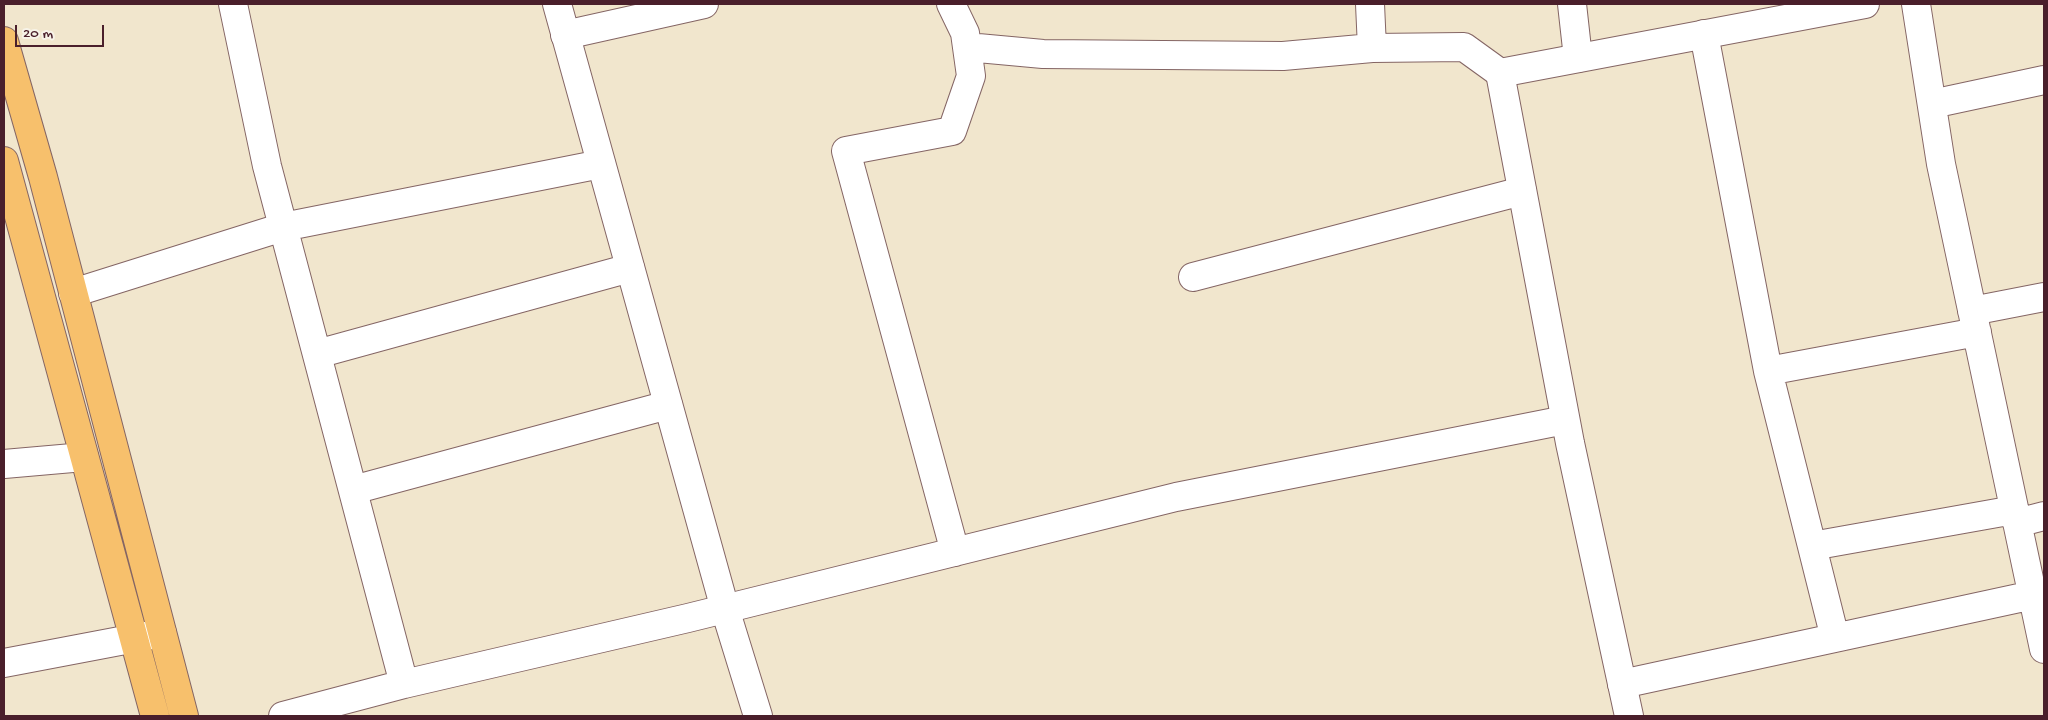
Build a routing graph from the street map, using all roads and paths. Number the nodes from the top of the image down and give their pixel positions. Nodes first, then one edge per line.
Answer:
1 (232, 4) edge
2 (557, 4) edge
3 (704, 4) edge
4 (951, 4) edge
5 (1370, 4) edge
6 (1572, 4) edge
7 (1865, 4) edge
8 (1916, 4) edge
9 (1704, 34) junction
10 (565, 35) junction
11 (4, 41) edge
12 (967, 47) junction
13 (1372, 48) junction
14 (1578, 58) junction
15 (1500, 73) junction
16 (2044, 80) edge
17 (1932, 104) junction
18 (601, 164) junction
19 (6, 176) edge
20 (1522, 190) junction
21 (283, 228) junction
22 (630, 268) junction
23 (1193, 277) dead end
24 (73, 293) junction
25 (2044, 297) edge
26 (1975, 321) junction
27 (317, 354) junction
28 (1768, 371) junction
29 (668, 405) junction
30 (1565, 420) junction
31 (84, 457) junction
32 (4, 464) edge
33 (353, 490) junction
34 (2016, 516) junction
35 (2044, 516) edge
36 (1812, 546) junction
37 (955, 552) junction
38 (2033, 595) junction
39 (724, 609) junction
40 (162, 633) junction
41 (1835, 638) junction
42 (135, 639) junction
43 (2044, 649) edge
44 (4, 663) edge
45 (404, 684) junction
46 (1622, 684) junction
47 (155, 716) edge
48 (184, 716) edge
49 (283, 716) edge
50 (758, 716) edge
51 (1629, 716) edge

1 - 21 street
2 - 10 street
3 - 10 street
4 - 12 street
5 - 13 street
6 - 14 street
7 - 9 street
8 - 17 street
9 - 14 street
9 - 28 street
10 - 18 street
11 - 24 main road
12 - 13 street
12 - 37 street
13 - 15 street
14 - 15 street
15 - 20 street
16 - 17 street
17 - 26 street
18 - 21 street
18 - 22 street
19 - 31 main road
20 - 23 street
20 - 30 street
21 - 24 street
21 - 27 street
22 - 27 street
22 - 29 street
24 - 40 main road
25 - 26 street
26 - 28 street
26 - 34 street
27 - 33 street
28 - 36 street
29 - 33 street
29 - 39 street
30 - 37 street
30 - 46 street
31 - 32 street
31 - 42 main road
33 - 45 street
34 - 35 street
34 - 36 street
34 - 38 street
36 - 41 street
37 - 39 street
38 - 41 street
38 - 43 street
39 - 45 street
39 - 50 street
40 - 42 street
40 - 48 main road
41 - 46 street
42 - 44 street
42 - 47 main road
45 - 49 street
46 - 51 street

